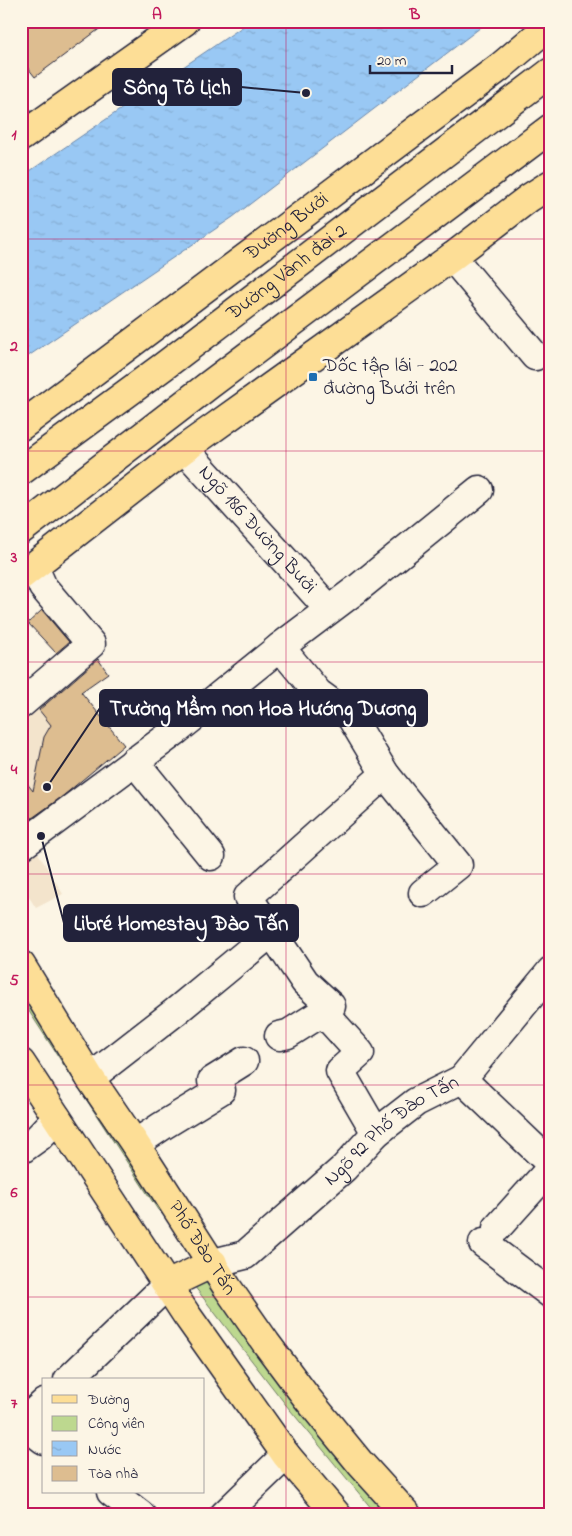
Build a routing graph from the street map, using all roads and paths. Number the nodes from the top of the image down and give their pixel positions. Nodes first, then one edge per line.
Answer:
1 (179, 23) edge
2 (551, 24) edge
3 (551, 72) edge
4 (551, 128) edge
5 (21, 137) edge
6 (551, 184) edge
7 (452, 257) junction
8 (535, 356) dead end
9 (21, 426) edge
10 (184, 449) junction
11 (22, 470) edge
12 (479, 490) dead end
13 (21, 530) edge
14 (28, 571) edge
15 (329, 610) junction
16 (280, 647) junction
17 (21, 704) edge
18 (134, 761) junction
19 (385, 774) junction
20 (21, 846) edge
21 (211, 856) dead end
22 (422, 893) dead end
23 (272, 932) junction
24 (21, 965) edge
25 (551, 971) edge
26 (323, 1012) junction
27 (279, 1036) dead end
28 (244, 1061) dead end
29 (21, 1063) edge
30 (90, 1078) junction
31 (462, 1079) junction
32 (57, 1118) junction
33 (376, 1133) junction
34 (136, 1144) junction
35 (21, 1150) edge
36 (551, 1164) edge
37 (551, 1168) edge
38 (213, 1262) junction
39 (167, 1285) junction
40 (551, 1294) edge
41 (70, 1378) edge
42 (42, 1405) edge
43 (22, 1424) edge
44 (42, 1439) edge
45 (286, 1455) junction
46 (114, 1494) edge
47 (140, 1515) edge
48 (224, 1515) edge
49 (337, 1515) edge
50 (407, 1515) edge

1 - 5 main road
2 - 9 main road, Đường Bưởi
3 - 11 main road, Đường Vành đai 2
4 - 13 main road, Đường Vành đai 2
6 - 7 main road
7 - 8 lane
7 - 10 main road
10 - 14 main road
10 - 15 lane, Ngõ 186 Đường Bưởi
12 - 15 lane
14 - 17 lane
15 - 16 lane
16 - 18 lane
16 - 19 lane
18 - 20 lane
18 - 21 lane
19 - 22 lane
19 - 23 lane
23 - 26 lane
23 - 30 lane
24 - 30 main road, Phố Đào Tấn
25 - 31 lane, Ngõ 92 Phố Đào Tấn
26 - 27 lane
26 - 33 lane
28 - 34 lane
29 - 32 main road
30 - 34 main road, Phố Đào Tấn
31 - 33 lane, Ngõ 92 Phố Đào Tấn
31 - 36 lane
32 - 35 lane
32 - 39 main road
33 - 38 lane, Ngõ 92 Phố Đào Tấn
34 - 38 main road, Phố Đào Tấn
37 - 40 lane
38 - 39 main road
38 - 50 main road, Phố Đào Tấn
39 - 41 lane
39 - 45 main road
42 - 43 lane
43 - 44 lane
45 - 48 lane
45 - 49 main road
46 - 47 lane

